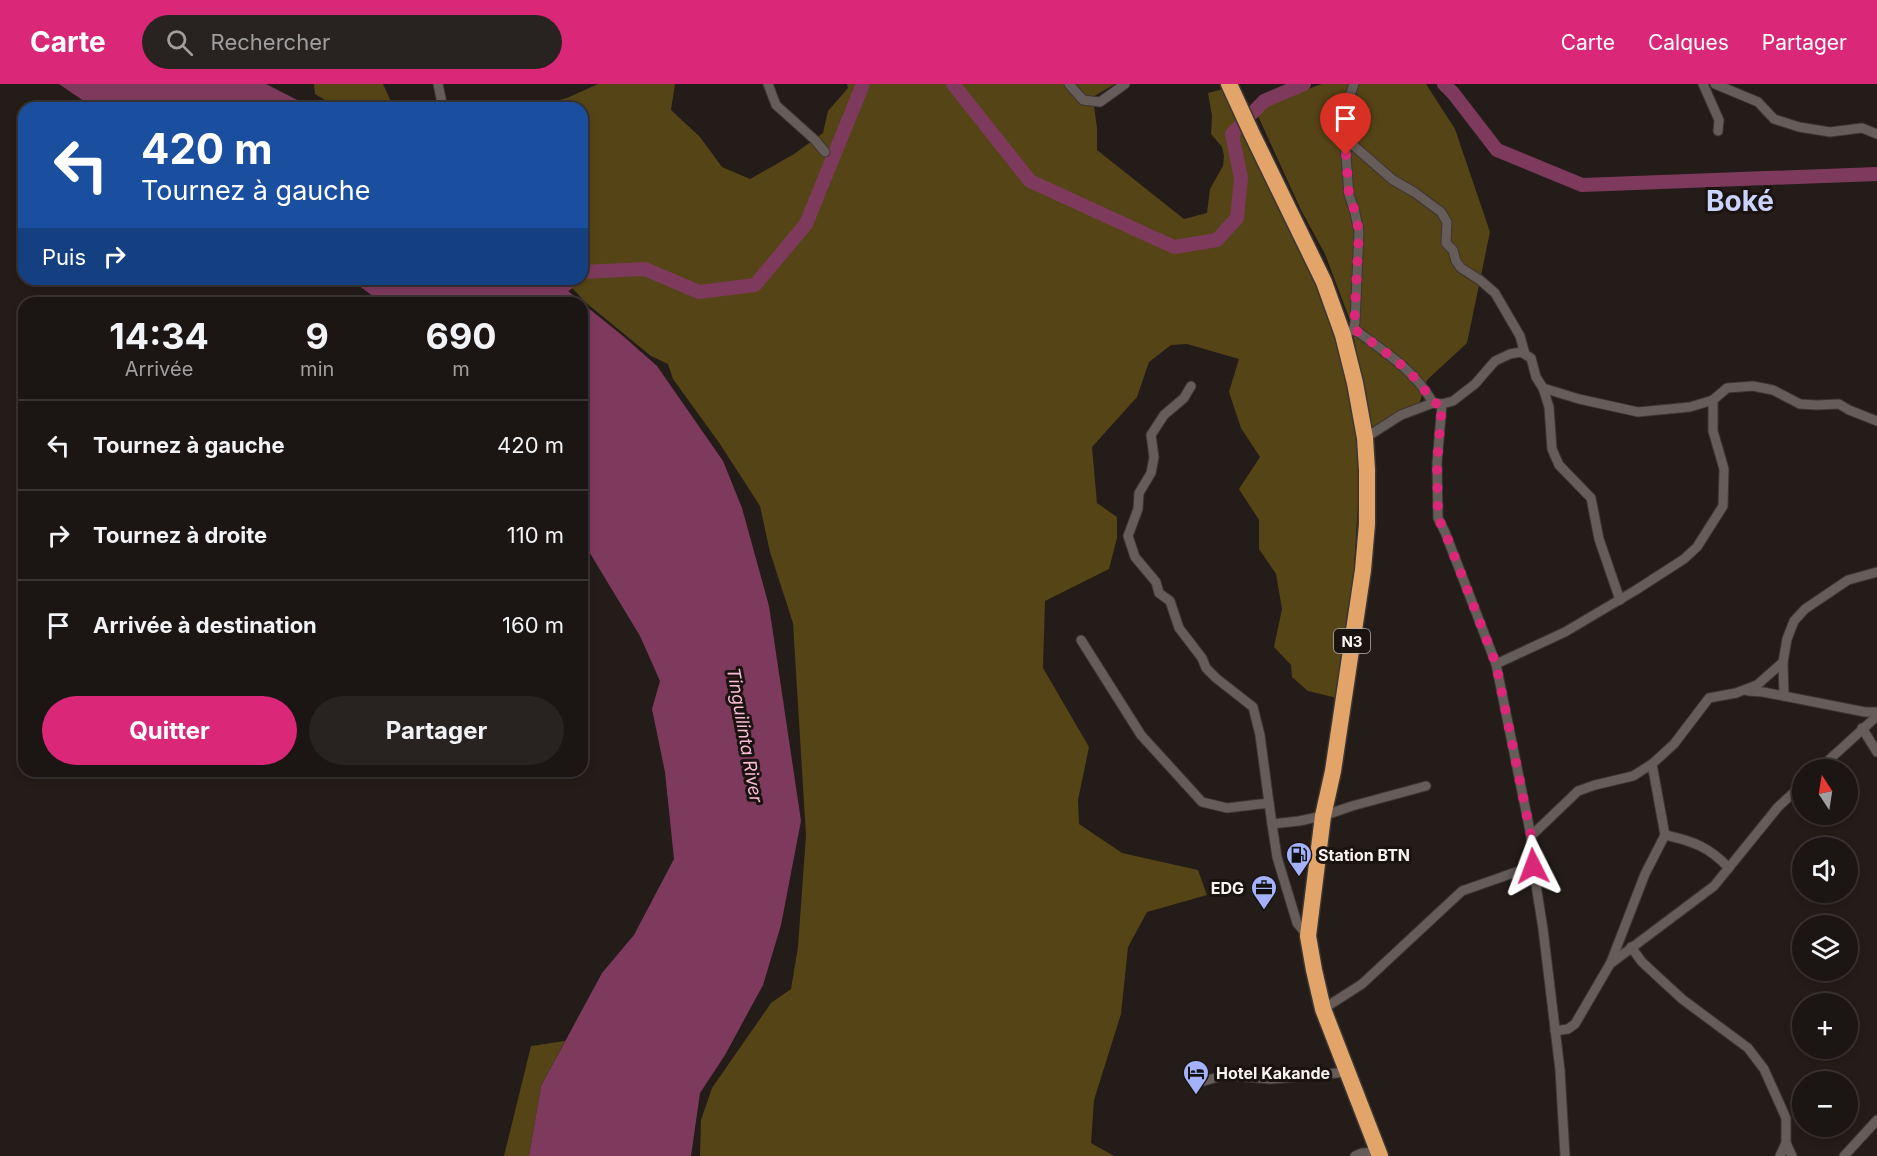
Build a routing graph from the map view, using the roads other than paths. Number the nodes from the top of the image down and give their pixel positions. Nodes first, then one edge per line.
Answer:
1 (438, 84) edge
2 (768, 84) edge
3 (1069, 84) edge
4 (1125, 84) edge
5 (1229, 84) edge
6 (1354, 84) edge
7 (1703, 84) edge
8 (1715, 84) edge
9 (442, 102) edge
10 (1718, 131) dead end
11 (1877, 134) edge
12 (1345, 138) junction
13 (825, 152) dead end
14 (1348, 332) junction
15 (1524, 354) junction
16 (1191, 386) dead end
17 (1543, 388) junction
18 (1713, 400) junction
19 (1438, 403) junction
20 (1877, 421) edge
21 (1365, 438) junction
22 (1877, 572) edge
23 (1620, 600) junction
24 (1081, 640) dead end
25 (1783, 662) junction
26 (1496, 664) junction
27 (1743, 690) junction
28 (1784, 696) junction
29 (1877, 714) edge
30 (1862, 728) junction
31 (1877, 752) edge
32 (1830, 759) edge
33 (1652, 764) junction
34 (1426, 786) dead end
35 (1792, 794) edge
36 (1269, 804) junction
37 (1323, 816) junction
38 (1272, 824) junction
39 (1665, 835) junction
40 (1531, 836) junction
41 (1533, 866) junction
42 (1729, 868) junction
43 (1308, 936) junction
44 (1631, 947) junction
45 (1610, 964) junction
46 (1323, 1009) junction
47 (1555, 1031) junction
48 (1348, 1072) junction
49 (1204, 1081) dead end
50 (1877, 1120) edge
51 (1786, 1143) junction
52 (1379, 1154) edge
53 (1355, 1156) edge
54 (1565, 1156) edge
55 (1780, 1156) edge
56 (1792, 1156) edge
57 (1844, 1156) edge

1 - 9 street
2 - 13 street
3 - 4 street
5 - 14 highway, N3
6 - 12 street
7 - 10 street
8 - 11 street
12 - 14 street
12 - 15 street
14 - 19 street
14 - 21 highway, N3
15 - 17 street
15 - 19 street
16 - 36 street
17 - 18 street
17 - 23 street
18 - 20 street
18 - 23 street
19 - 21 street
19 - 26 street
21 - 37 highway, N3
22 - 25 street
23 - 26 street
24 - 36 street
25 - 27 street
25 - 28 street
26 - 40 street
27 - 28 street
27 - 33 street
28 - 29 street
29 - 30 street
30 - 31 street
30 - 32 street
33 - 39 street
33 - 40 street
34 - 37 street
35 - 42 street
36 - 38 street
37 - 38 street
37 - 43 highway, N3
38 - 43 street
39 - 42 street
39 - 45 street
40 - 41 street
41 - 46 street
41 - 47 street
42 - 44 street
43 - 46 highway, N3
44 - 45 street
44 - 51 street
45 - 47 street
46 - 48 highway, N3
47 - 54 street
48 - 49 street
48 - 52 highway, N3
50 - 57 street
51 - 55 street
51 - 56 street
52 - 53 street

